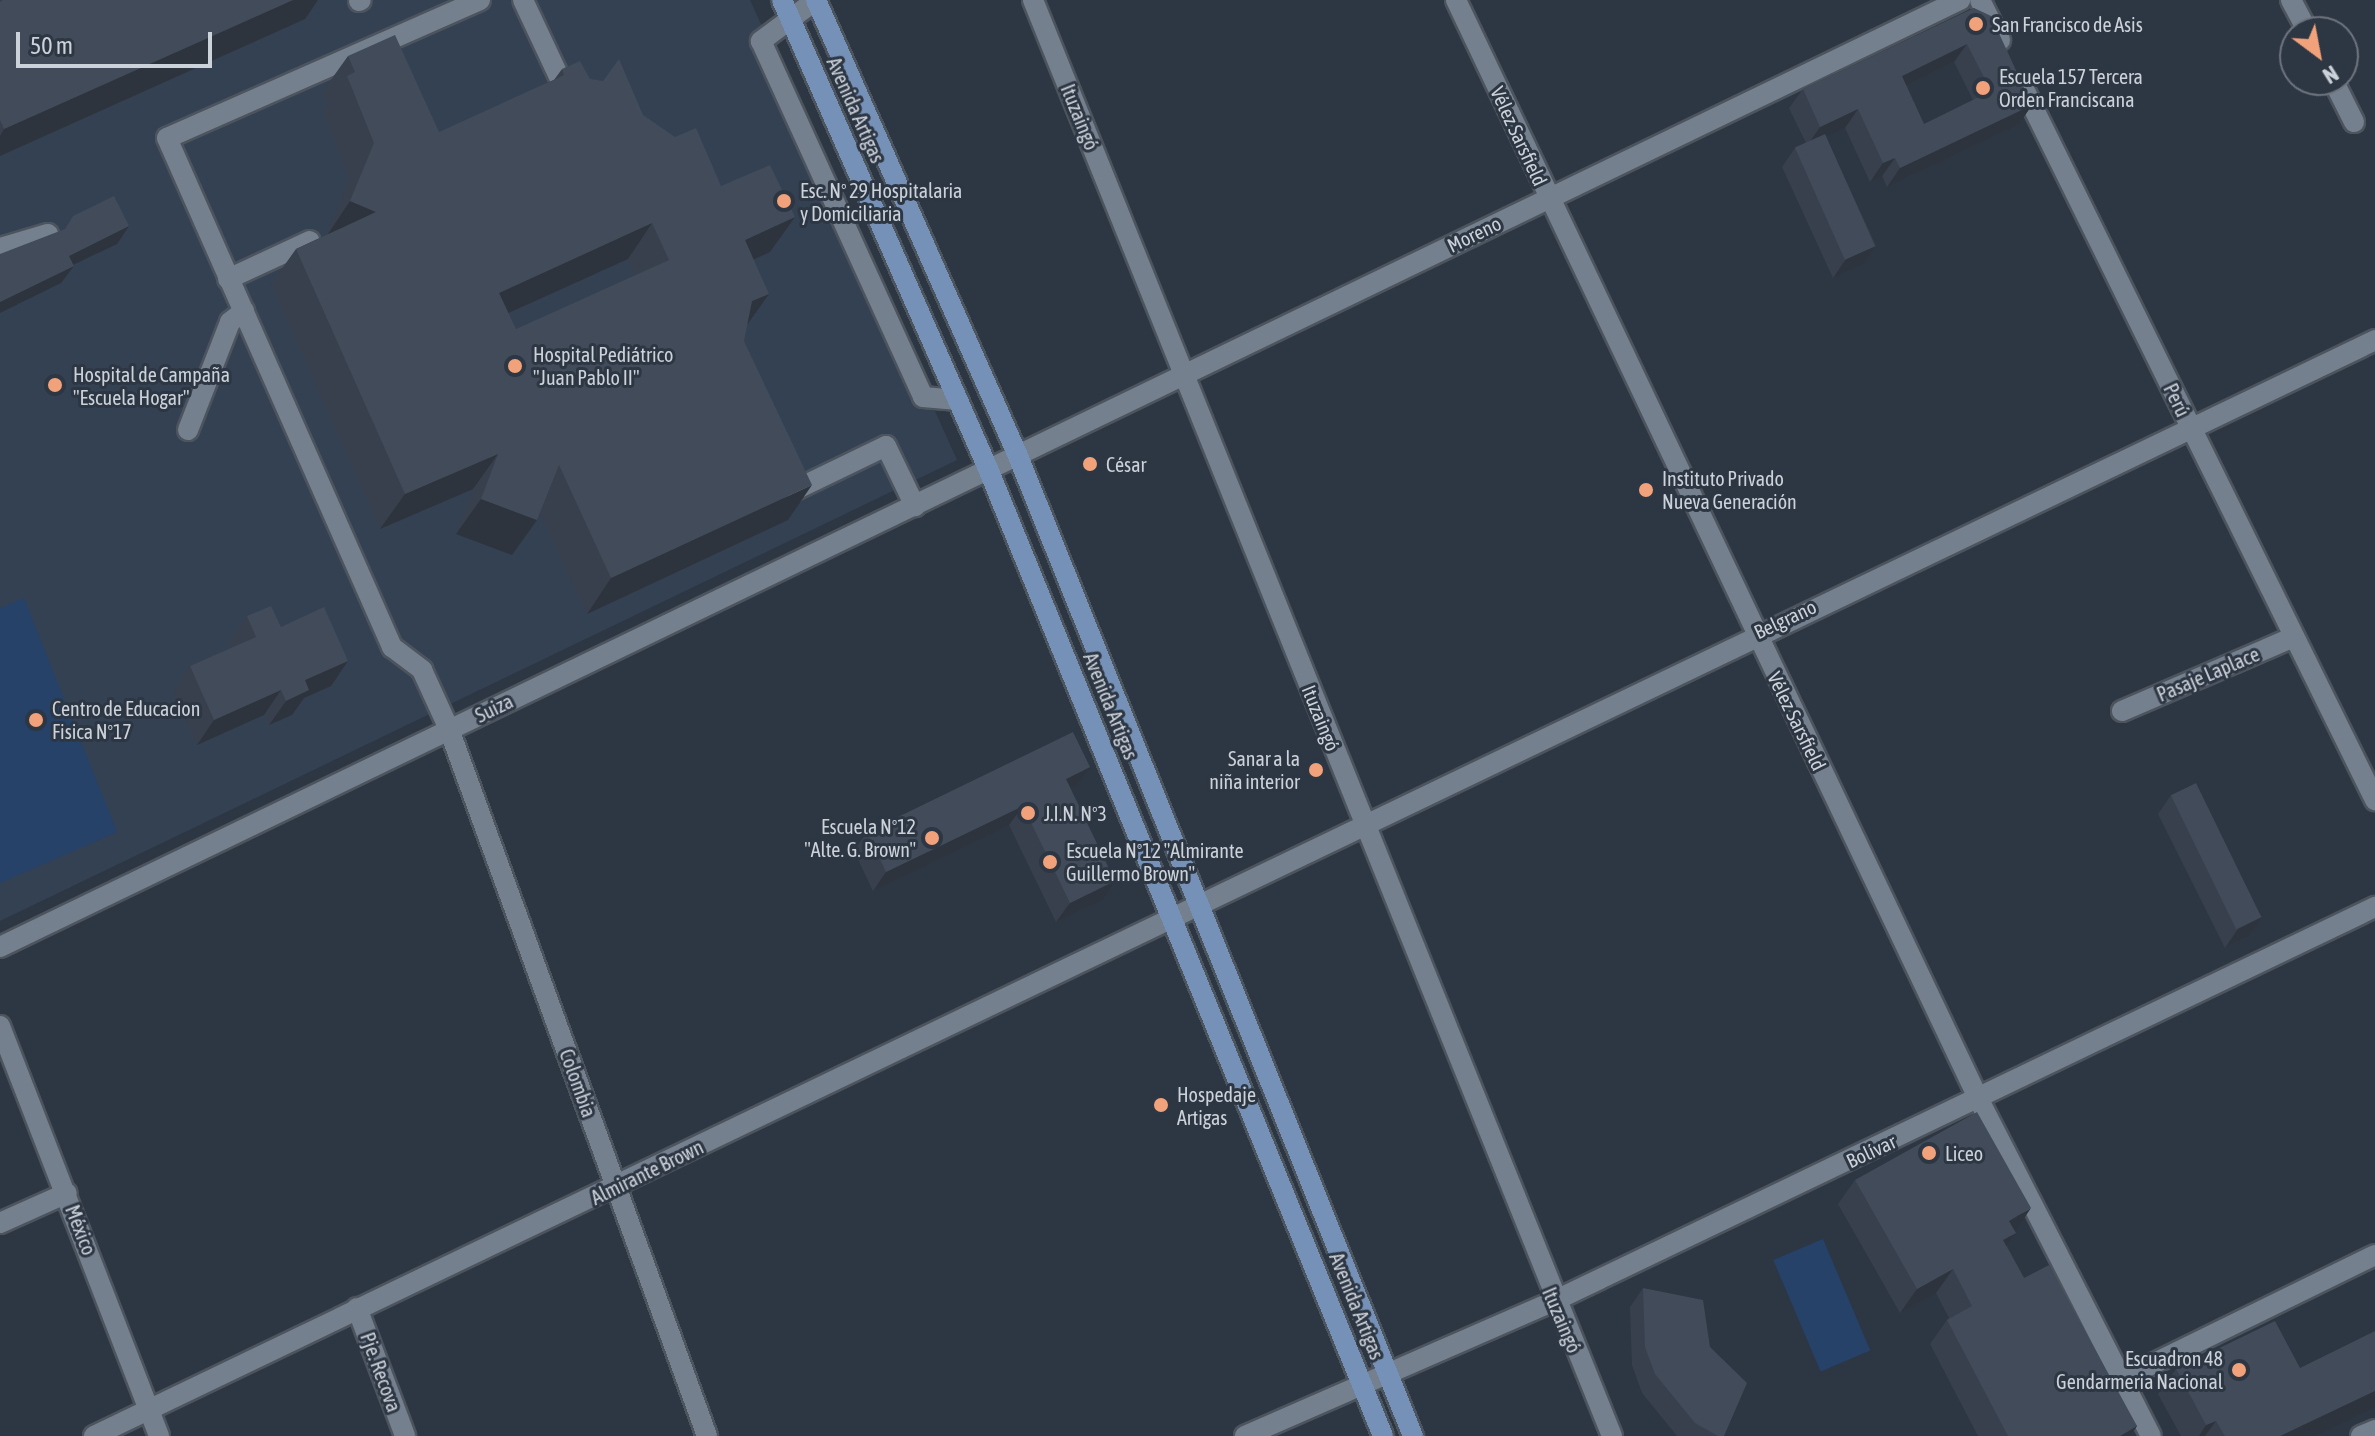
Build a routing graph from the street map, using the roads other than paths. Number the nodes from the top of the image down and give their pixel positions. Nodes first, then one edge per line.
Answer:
1 (480, 0) edge
2 (523, 0) edge
3 (816, 0) edge
4 (1033, 0) edge
5 (1456, 0) edge
6 (1960, 0) edge
7 (1980, 0) edge
8 (785, 7) edge
9 (2341, 96) edge
10 (573, 104) edge
11 (2354, 122) dead end
12 (1548, 199) junction
13 (48, 234) edge
14 (310, 241) edge
15 (0, 248) edge
16 (228, 279) junction
17 (244, 311) junction
18 (2375, 340) edge
19 (1182, 374) junction
20 (958, 400) junction
21 (2191, 428) junction
22 (188, 430) dead end
23 (1018, 456) junction
24 (989, 471) junction
25 (795, 490) edge
26 (915, 506) junction
27 (1755, 633) junction
28 (2294, 637) junction
29 (2122, 711) dead end
30 (449, 729) junction
31 (2375, 800) edge
32 (1362, 821) junction
33 (1200, 905) junction
34 (2375, 907) edge
35 (1171, 918) junction
36 (0, 947) edge
37 (0, 1026) edge
38 (1979, 1100) junction
39 (617, 1187) junction
40 (67, 1193) junction
41 (0, 1223) edge
42 (2375, 1255) edge
43 (1554, 1301) junction
44 (357, 1308) junction
45 (1388, 1370) junction
46 (2122, 1379) junction
47 (1361, 1383) junction
48 (149, 1409) junction
49 (2375, 1430) edge
50 (94, 1436) edge
51 (159, 1436) edge
52 (405, 1436) edge
53 (707, 1436) edge
54 (1245, 1436) edge
55 (1383, 1436) edge
56 (1413, 1436) edge
57 (1612, 1436) edge
58 (2151, 1436) edge
59 (2361, 1436) edge

1 - 16 street, Colombia
2 - 10 street
3 - 8 street
3 - 23 main road, Avenida Artigas
4 - 19 street, Ituzaingó
5 - 12 street, Vélez Sarsfield
6 - 12 street, Moreno
7 - 21 street, Perú
8 - 20 main road, Avenida Artigas
8 - 20 street
9 - 11 street
12 - 19 street, Moreno
12 - 27 street, Vélez Sarsfield
13 - 15 street
14 - 16 street
16 - 17 street, Colombia
17 - 22 street
17 - 30 street, Colombia
18 - 21 street, Belgrano
19 - 23 street, Moreno
19 - 32 street, Ituzaingó
20 - 24 main road, Avenida Artigas
21 - 27 street, Belgrano
21 - 28 street, Perú
23 - 24 street, Moreno
23 - 33 main road, Avenida Artigas
24 - 26 street, Suiza
24 - 35 main road, Avenida Artigas
25 - 26 street
26 - 30 street, Suiza
27 - 32 street, Belgrano
27 - 38 street, Vélez Sarsfield
28 - 29 street, Pasaje Laplace
28 - 31 street, Perú
30 - 36 street, Suiza
30 - 39 street, Colombia
32 - 33 street, Belgrano
32 - 43 street, Ituzaingó
33 - 35 street, Almirante Brown
33 - 45 main road, Avenida Artigas
34 - 38 street, Bolívar
35 - 39 street, Almirante Brown
35 - 47 main road, Avenida Artigas
37 - 40 street, México
38 - 43 street, Bolívar
38 - 46 street, Vélez Sarsfield
39 - 44 street, Almirante Brown
39 - 53 street, Colombia
40 - 41 street
40 - 48 street, México
42 - 46 street
43 - 45 street, Bolívar
43 - 57 street, Ituzaingó
44 - 48 street, Almirante Brown
44 - 52 street, Pje. Recova
45 - 47 street, Bolívar
45 - 56 main road, Avenida Artigas
46 - 58 street, Vélez Sarsfield
47 - 54 street, Bolívar
47 - 55 main road, Avenida Artigas
48 - 50 street, Almirante Brown
48 - 51 street, México
49 - 59 street

